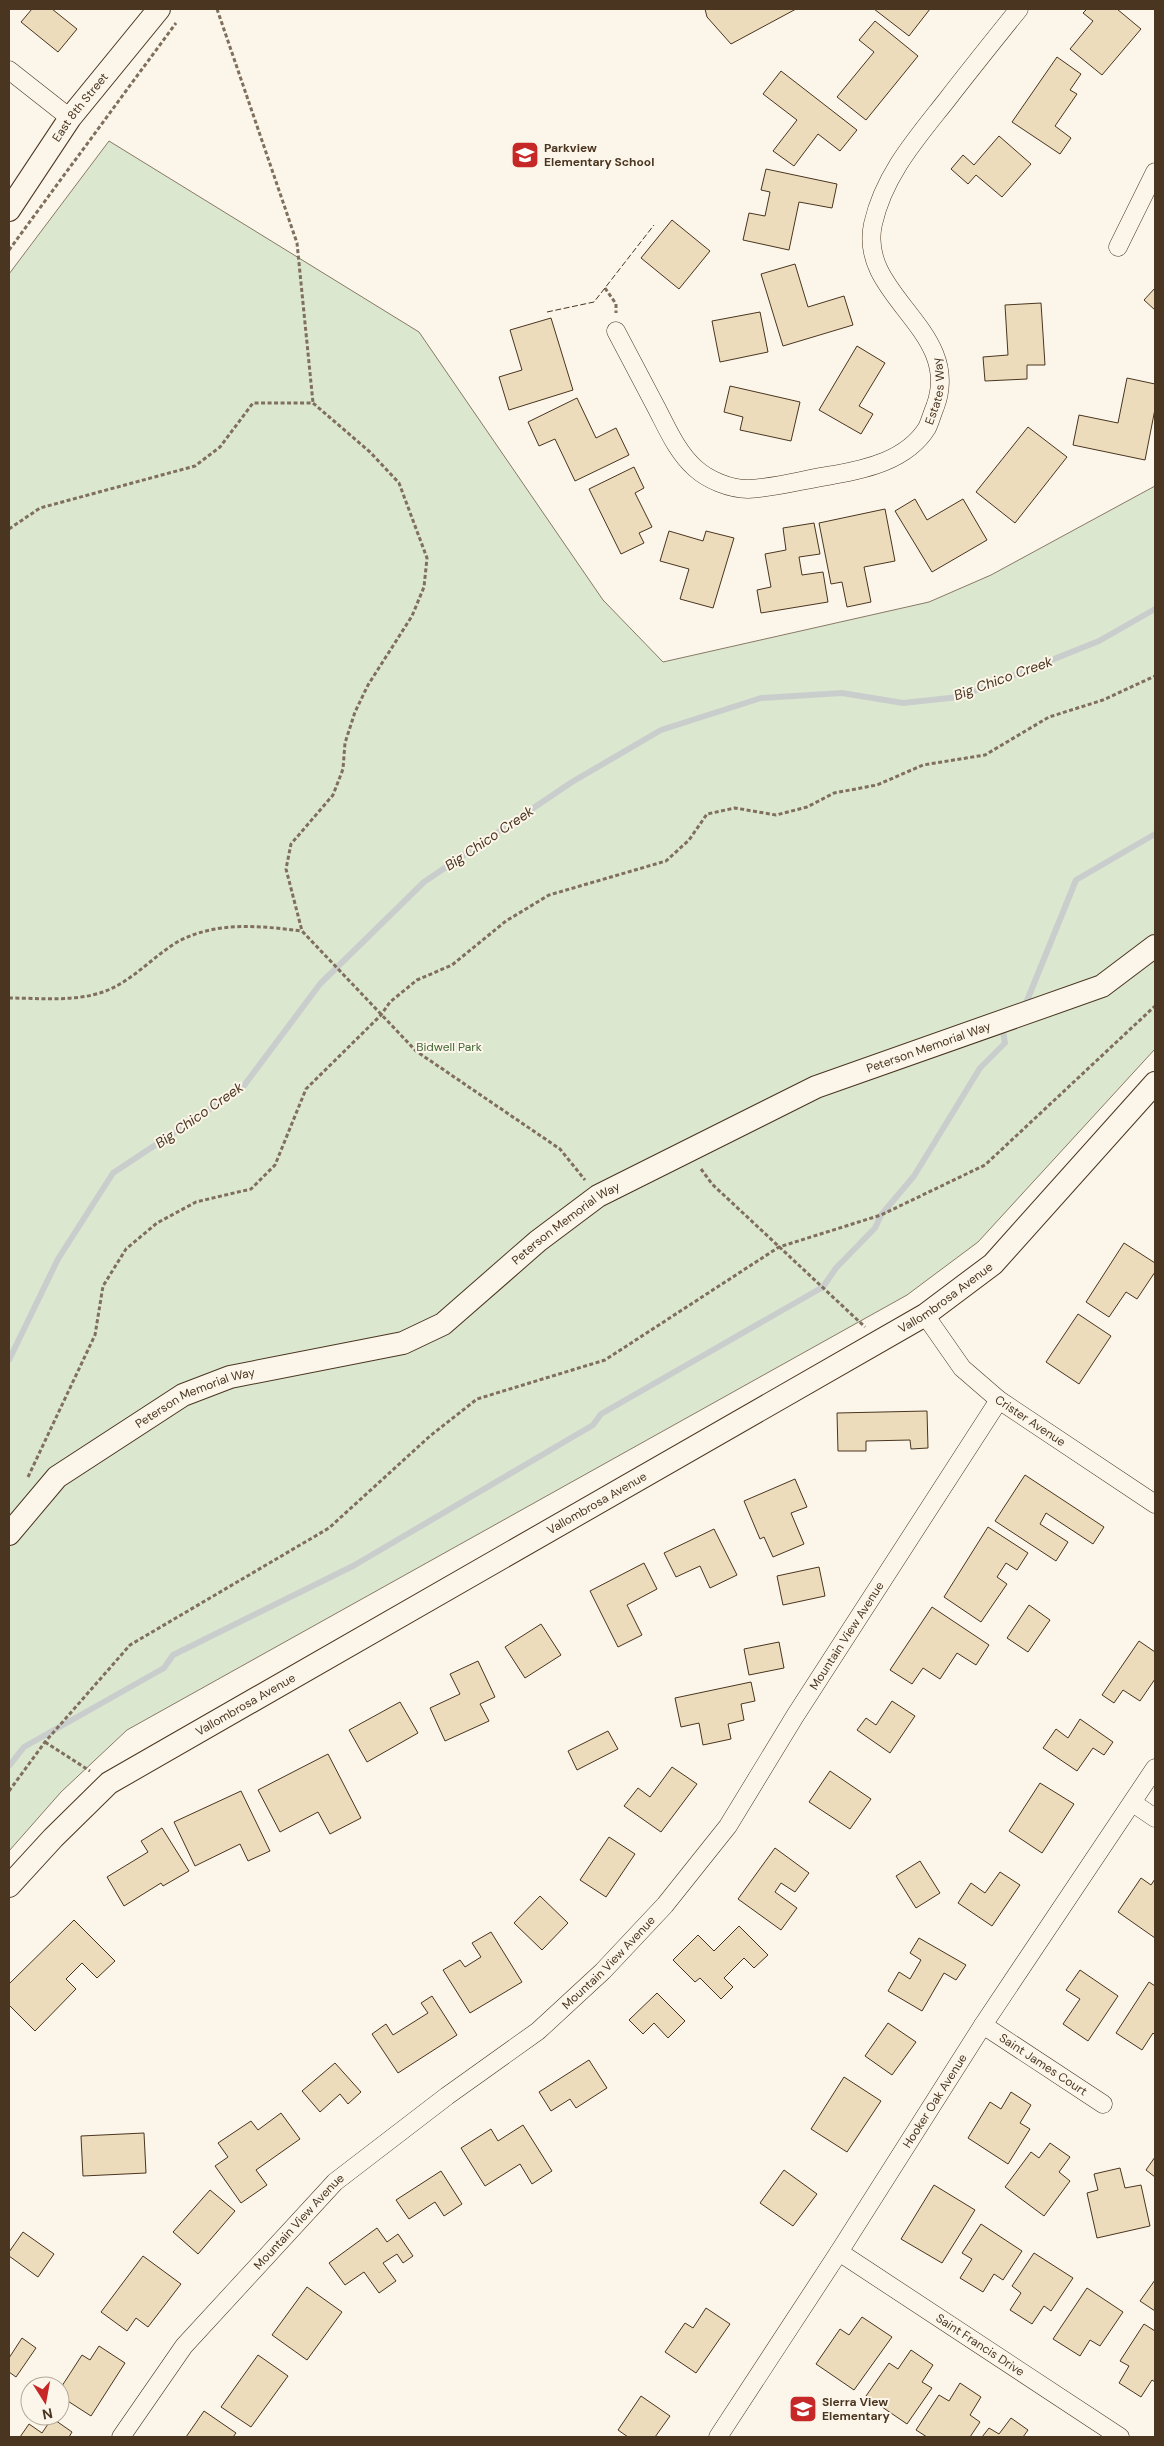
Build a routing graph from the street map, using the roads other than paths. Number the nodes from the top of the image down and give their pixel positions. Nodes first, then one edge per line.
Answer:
1 (1019, 9) edge
2 (168, 14) edge
3 (9, 70) edge
4 (70, 118) junction
5 (1155, 172) edge
6 (9, 210) edge
7 (1118, 247) dead end
8 (616, 331) road end
9 (1155, 946) edge
10 (1155, 1083) edge
11 (925, 1315) junction
12 (999, 1400) junction
13 (1155, 1504) edge
14 (9, 1534) edge
15 (1155, 1768) edge
16 (1133, 1803) junction
17 (1155, 1818) edge
18 (9, 1886) edge
19 (983, 2025) junction
20 (1104, 2104) dead end
21 (839, 2252) junction
22 (121, 2437) edge
23 (718, 2437) edge
24 (1120, 2437) edge

1 - 8 street, Estates Way
2 - 4 street, East 8th Street
3 - 4 street
4 - 6 street, East 8th Street
5 - 7 street
9 - 14 street, Peterson Memorial Way
10 - 11 street, Vallombrosa Avenue
11 - 12 street, Crister Avenue
11 - 18 street, Vallombrosa Avenue
12 - 13 street, Crister Avenue
12 - 22 street, Mountain View Avenue
15 - 16 street, Hooker Oak Avenue
16 - 17 street
16 - 19 street, Hooker Oak Avenue
19 - 20 street, Saint James Court
19 - 21 street, Hooker Oak Avenue
21 - 23 street, Hooker Oak Avenue
21 - 24 street, Saint Francis Drive

